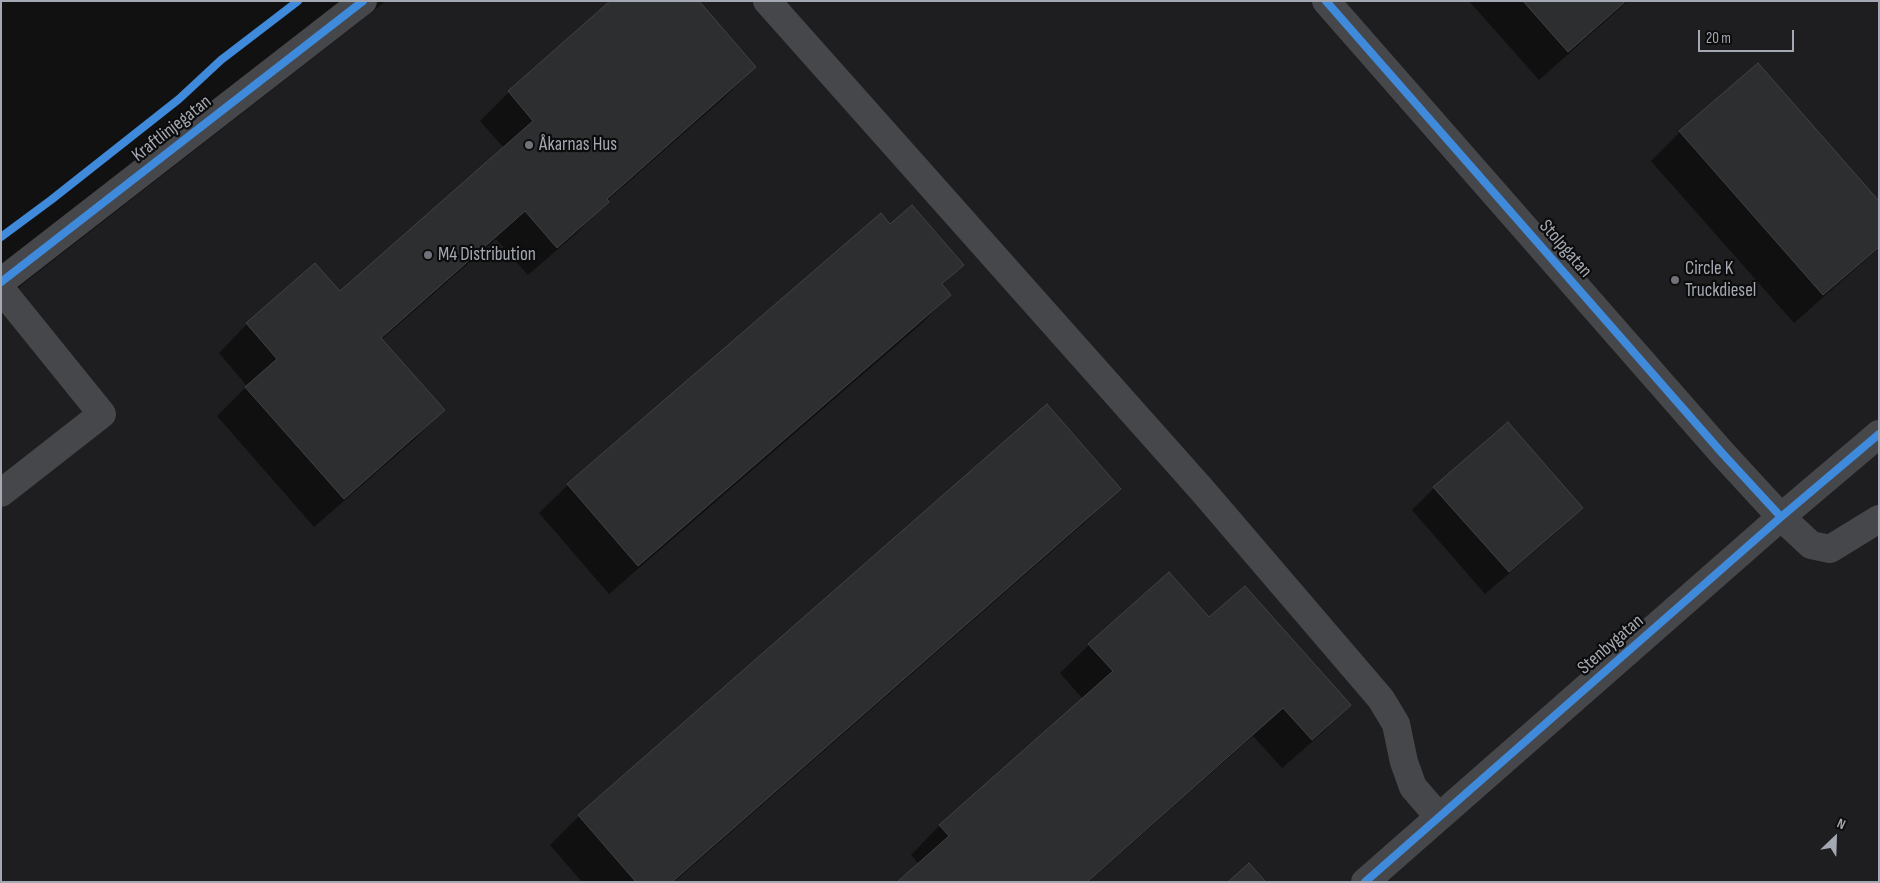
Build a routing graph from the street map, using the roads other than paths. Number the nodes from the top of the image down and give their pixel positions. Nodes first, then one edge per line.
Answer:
1 (363, 1) edge
2 (767, 1) edge
3 (1326, 1) edge
4 (1, 282) edge
5 (1, 289) edge
6 (1879, 434) edge
7 (1, 493) edge
8 (1781, 517) junction
9 (1879, 519) edge
10 (1439, 817) junction
11 (1365, 882) edge

1 - 4 street, Kraftlinjegatan
2 - 10 street
3 - 8 street, Stolpgatan
5 - 7 street
6 - 8 street, Stenbygatan
8 - 9 street, Stolpgatan
8 - 10 street, Stenbygatan
10 - 11 street, Stenbygatan

